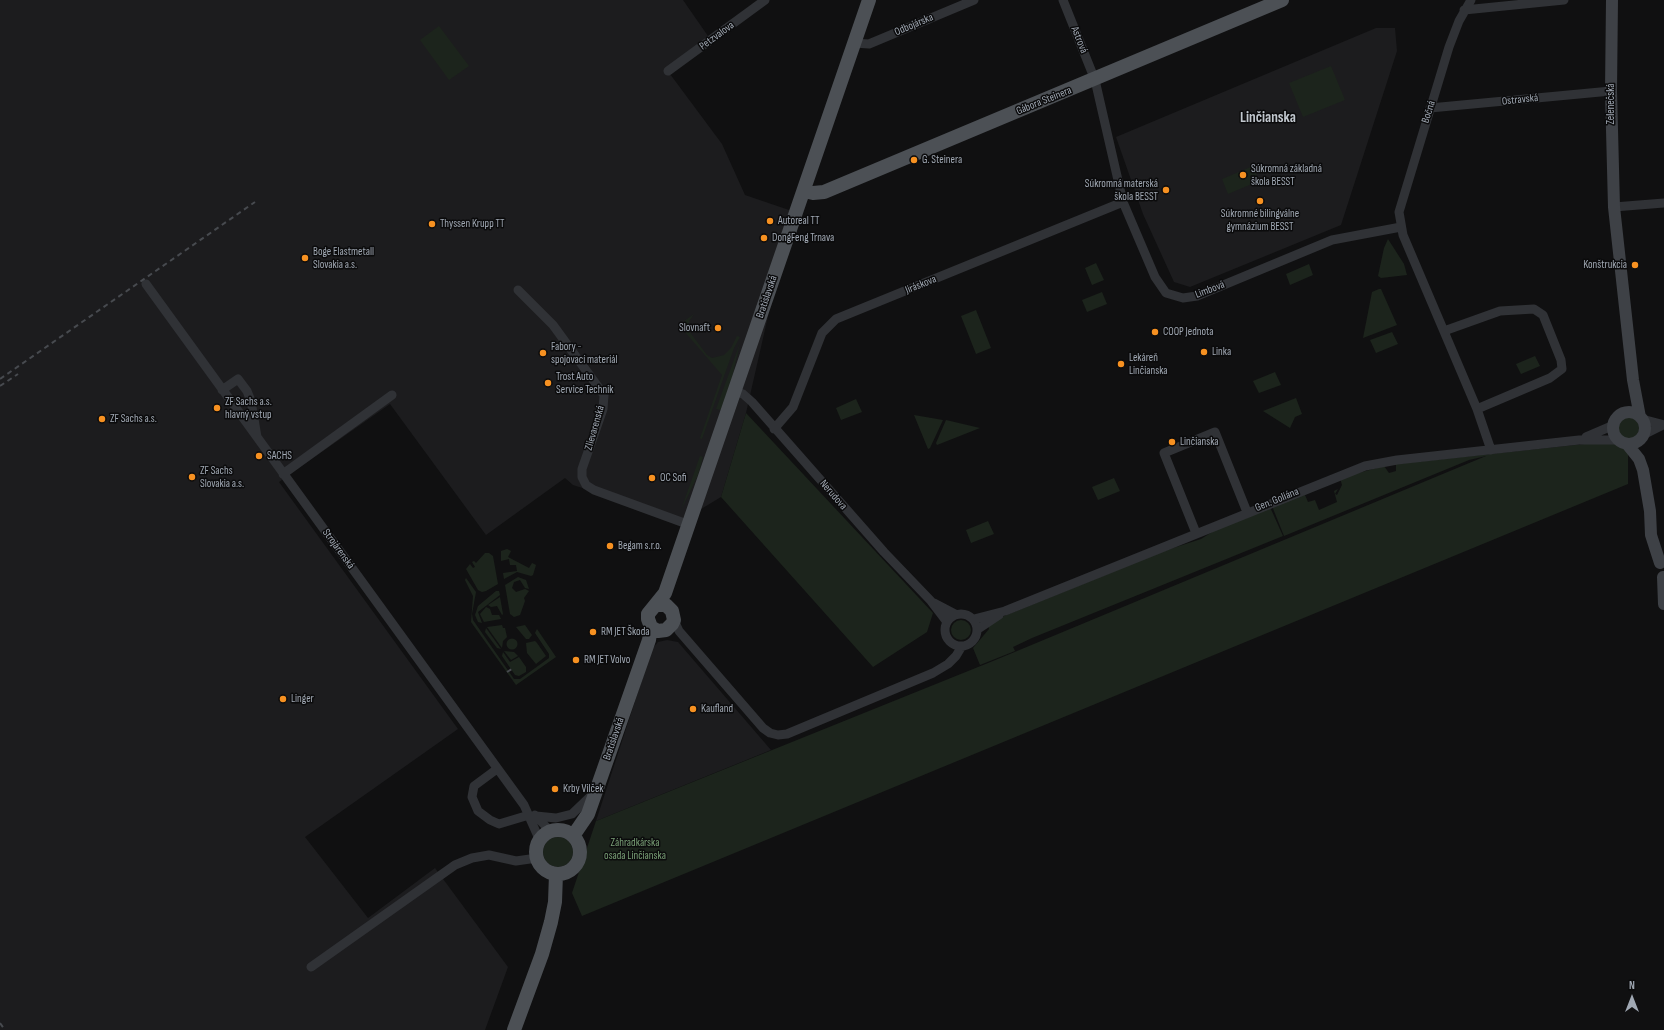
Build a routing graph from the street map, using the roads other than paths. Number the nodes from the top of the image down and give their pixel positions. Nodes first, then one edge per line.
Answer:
1 (765, 0) edge
2 (869, 0) edge
3 (974, 0) edge
4 (1063, 0) edge
5 (1282, 0) edge
6 (1471, 0) edge
7 (1564, 0) edge
8 (1612, 0) edge
9 (1464, 10) junction
10 (854, 43) junction
11 (668, 71) dead end
12 (1095, 80) junction
13 (1611, 91) junction
14 (1430, 108) junction
15 (804, 191) junction
16 (1123, 202) junction
17 (1664, 202) edge
18 (1614, 207) junction
19 (1401, 227) junction
20 (146, 284) dead end
21 (518, 290) dead end
22 (1444, 331) junction
23 (1633, 380) junction
24 (222, 390) junction
25 (734, 391) junction
26 (392, 395) dead end
27 (1477, 409) junction
28 (1626, 413) junction
29 (1641, 418) junction
30 (1614, 425) junction
31 (1664, 425) edge
32 (774, 429) junction
33 (258, 440) junction
34 (1579, 440) junction
35 (1632, 440) junction
36 (1491, 450) junction
37 (283, 474) junction
38 (1650, 511) junction
39 (1247, 512) junction
40 (687, 524) junction
41 (1196, 533) junction
42 (1664, 545) edge
43 (1662, 561) edge
44 (1663, 578) edge
45 (931, 601) junction
46 (663, 602) junction
47 (1664, 604) edge
48 (1005, 611) junction
49 (955, 614) junction
50 (974, 619) junction
51 (947, 622) junction
52 (978, 630) junction
53 (664, 632) junction
54 (957, 645) junction
55 (497, 769) junction
56 (595, 792) junction
57 (530, 812) junction
58 (551, 832) junction
59 (573, 836) junction
60 (540, 841) junction
61 (537, 858) junction
62 (556, 874) junction
63 (311, 967) dead end
64 (514, 1030) edge

1 - 11 street, Petzvalova
2 - 10 main road, Bratislavská
3 - 10 street, Odbojárska
4 - 12 street, Astrová
5 - 12 main road, Gábora Steinera
6 - 9 street, Bočná
7 - 9 street
8 - 13 street, Zelenečská
9 - 14 street, Bočná
10 - 15 main road, Bratislavská
12 - 15 main road, Gábora Steinera
12 - 16 street, Limbová
13 - 14 street, Ostravská
13 - 18 street, Zelenečská
14 - 19 street, Bočná
15 - 25 main road, Bratislavská
16 - 19 street, Limbová
16 - 32 street, Jiráskova
17 - 18 street
18 - 23 street, Zelenečská
19 - 22 street
20 - 24 street, Strojárenská
21 - 40 street, Zlievarenská
22 - 27 street
22 - 27 street
23 - 28 street, Zelenečská
23 - 29 street, Zelenečská
24 - 33 street, Strojárenská
24 - 33 street
25 - 32 street, Nerudova
25 - 40 main road, Bratislavská
26 - 37 street
27 - 36 street
28 - 29 street
28 - 30 street, Zelenečská
29 - 31 street
29 - 35 street, Zelenečská
30 - 34 street, Gen. Goliána
30 - 35 street
31 - 35 street
32 - 45 street, Nerudova
33 - 37 street, Strojárenská
34 - 35 street, Gen. Goliána
34 - 36 street, Gen. Goliána
35 - 38 street
36 - 39 street, Gen. Goliána
37 - 55 street, Strojárenská
38 - 42 street
38 - 43 street
39 - 41 street, Gen. Goliána
39 - 41 street
40 - 46 main road, Bratislavská
41 - 48 street, Gen. Goliána
43 - 44 street
44 - 47 street
45 - 49 street, Nerudova
45 - 51 street, Nerudova
46 - 53 main road
46 - 53 main road, Bratislavská
48 - 50 street
48 - 52 street
49 - 50 street
49 - 51 street
50 - 52 street
51 - 54 street
52 - 54 street
53 - 54 street
53 - 56 main road, Bratislavská
55 - 57 street, Strojárenská
55 - 57 street
56 - 57 street
56 - 59 main road, Bratislavská
57 - 58 street
57 - 60 street
58 - 59 main road
58 - 60 main road
59 - 62 main road
60 - 61 main road
61 - 62 main road
61 - 63 street
62 - 64 main road

